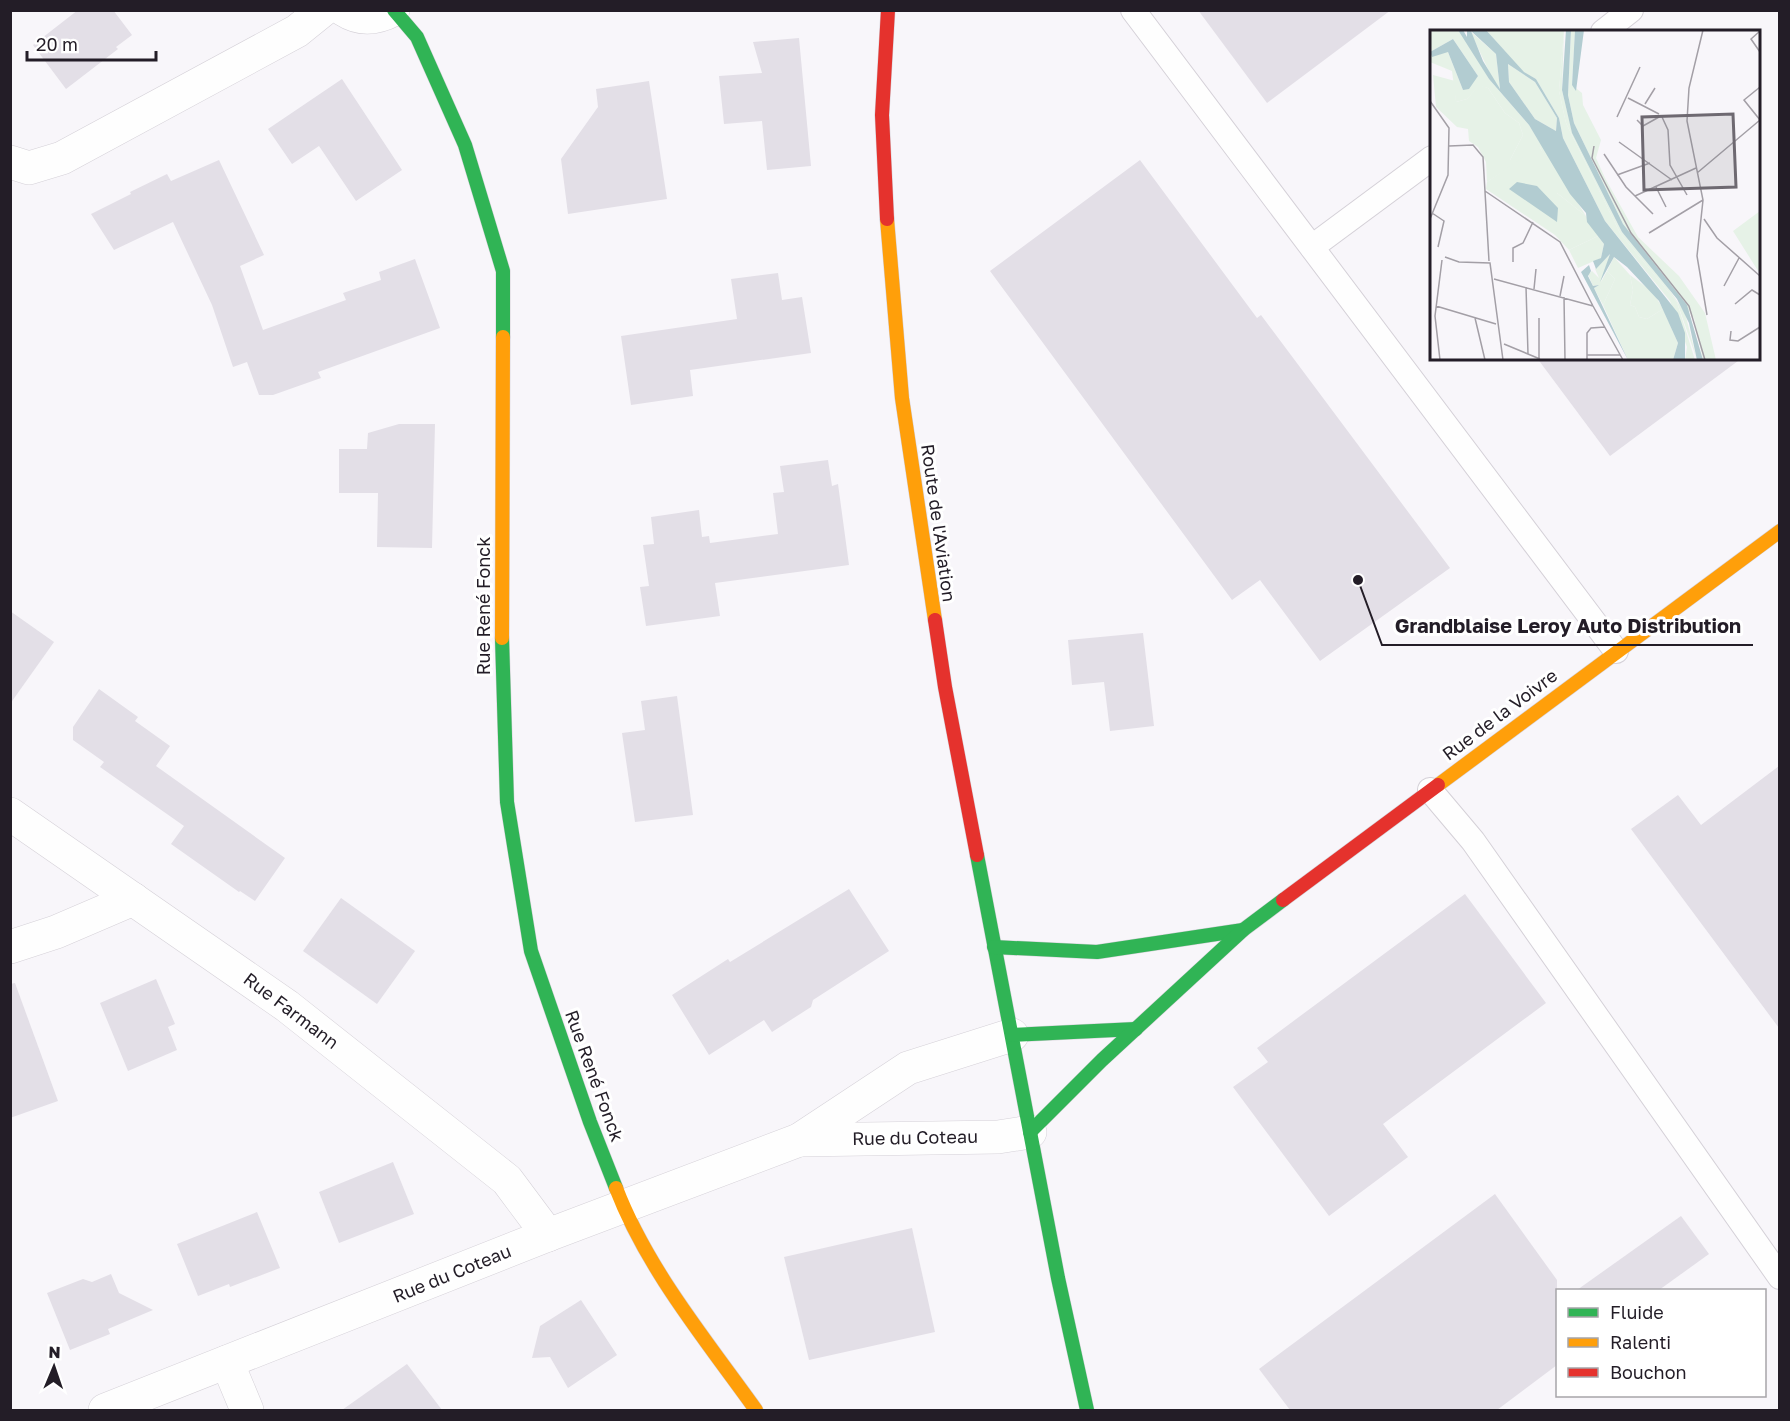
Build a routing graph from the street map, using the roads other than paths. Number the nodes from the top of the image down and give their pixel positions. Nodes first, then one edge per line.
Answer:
1 (323, 10) edge
2 (344, 10) edge
3 (394, 10) edge
4 (888, 10) edge
5 (1133, 10) edge
6 (1631, 10) edge
7 (1606, 30) edge
8 (1430, 159) edge
9 (10, 162) edge
10 (1312, 247) junction
11 (1779, 531) edge
12 (1616, 651) junction
13 (1430, 789) junction
14 (10, 814) edge
15 (134, 899) junction
16 (1244, 930) junction
17 (994, 946) junction
18 (10, 947) edge
19 (1136, 1029) junction
20 (1012, 1035) junction
21 (1030, 1132) junction
22 (799, 1140) junction
23 (623, 1207) junction
24 (548, 1235) junction
25 (1779, 1277) edge
26 (227, 1362) junction
27 (105, 1410) edge
28 (247, 1410) edge
29 (756, 1410) edge
30 (1087, 1410) edge

1 - 9 street
2 - 3 street
3 - 23 street, Rue René Fonck
4 - 17 street, Route de l'Aviation
5 - 10 lane
6 - 7 lane
8 - 10 lane
10 - 12 lane
11 - 12 street, Rue de la Voivre
12 - 13 street, Rue de la Voivre
13 - 16 street, Rue de la Voivre
13 - 25 lane
14 - 15 street, Rue Farmann
15 - 18 street
15 - 24 street, Rue Farmann
16 - 17 street, Rue de la Voivre
16 - 19 street, Rue de la Voivre
17 - 20 street, Route de l'Aviation
19 - 20 street
19 - 21 street, Rue de la Voivre
20 - 21 street, Route de l'Aviation
20 - 22 street, Rue du Coteau
21 - 22 street, Rue du Coteau
21 - 30 street, Route de l'Aviation
22 - 23 street, Rue du Coteau
23 - 24 street, Rue du Coteau
23 - 29 street, Rue René Fonck
24 - 26 street, Rue du Coteau
26 - 27 street, Rue du Coteau
26 - 28 street

